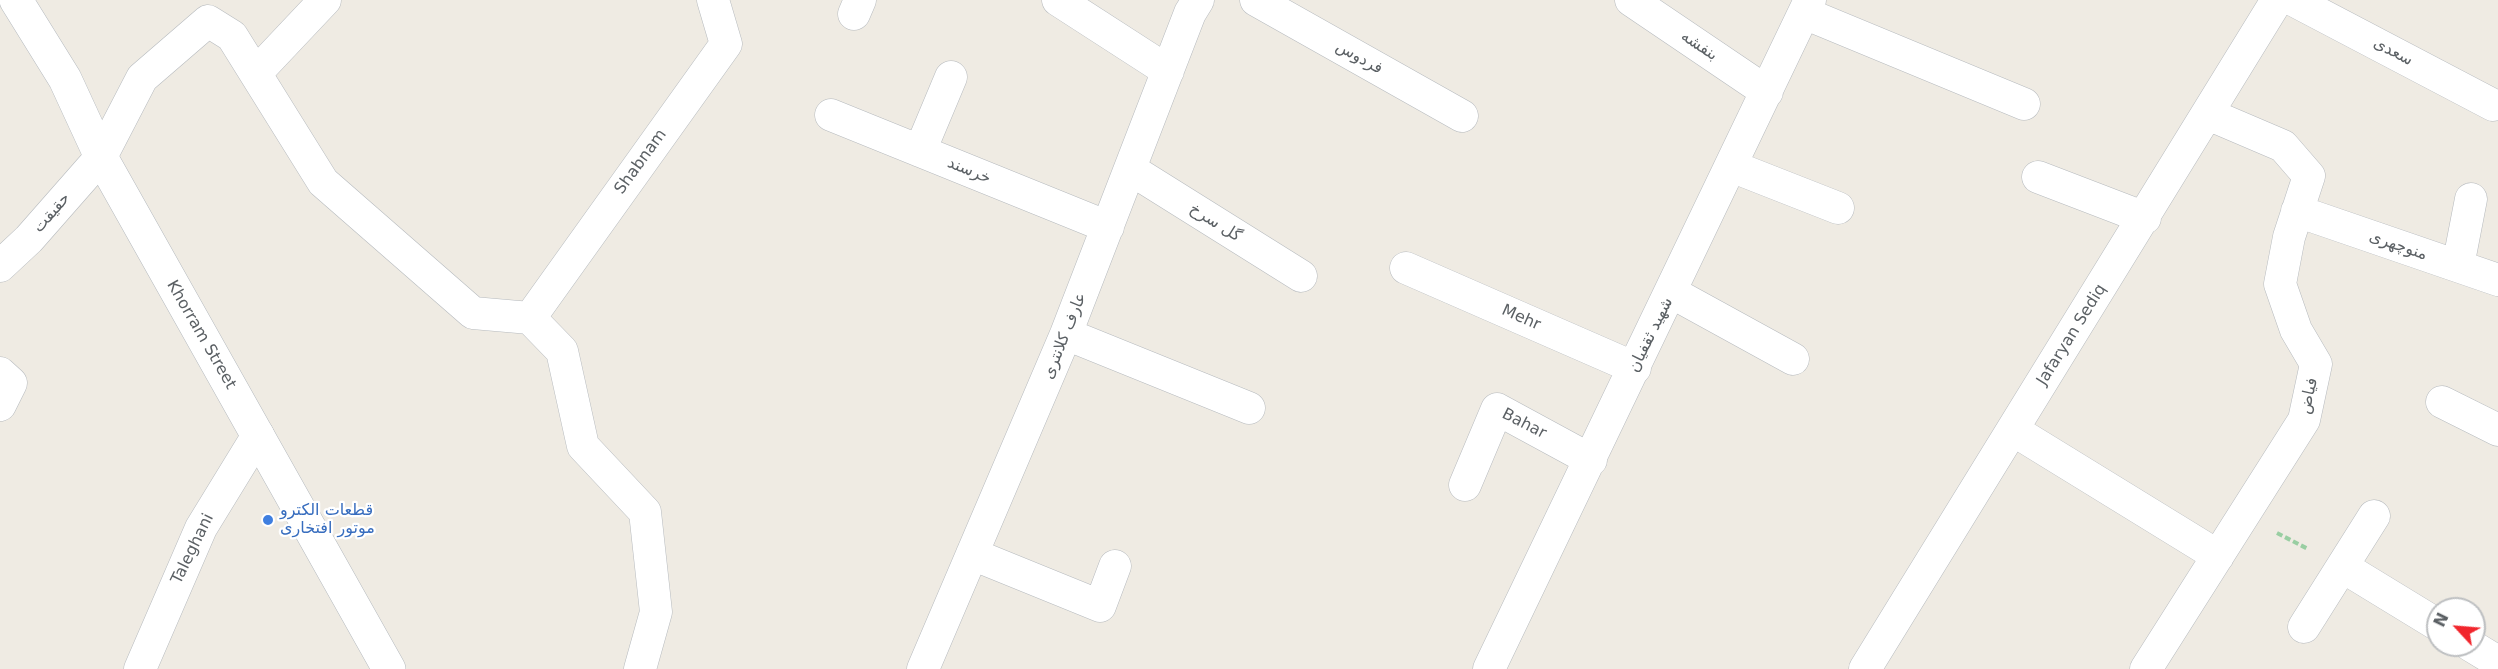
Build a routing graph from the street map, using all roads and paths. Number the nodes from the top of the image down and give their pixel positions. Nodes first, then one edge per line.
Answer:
1 (16, 0) edge
2 (325, 0) edge
3 (713, 0) edge
4 (1058, 0) edge
5 (1198, 0) edge
6 (1256, 0) edge
7 (1631, 0) edge
8 (2277, 0) edge
9 (2293, 0) edge
10 (1808, 6) edge
11 (205, 11) edge
12 (1168, 71) junction
13 (257, 72) junction
14 (951, 77) dead end
15 (1767, 92) junction
16 (2024, 104) dead end
17 (2493, 105) dead end
18 (2208, 114) junction
19 (831, 115) dead end
20 (1462, 116) dead end
21 (920, 151) junction
22 (101, 157) junction
23 (1731, 166) junction
24 (1130, 169) junction
25 (2038, 177) dead end
26 (2471, 199) dead end
27 (1838, 208) dead end
28 (2297, 211) junction
29 (2145, 218) junction
30 (1108, 227) junction
31 (0, 266) edge
32 (2458, 266) junction
33 (1406, 268) dead end
34 (1301, 276) dead end
35 (2498, 280) edge
36 (1671, 292) junction
37 (530, 318) junction
38 (1066, 334) junction
39 (1793, 359) dead end
40 (1635, 368) junction
41 (0, 373) edge
42 (2442, 402) dead end
43 (0, 405) edge
44 (1249, 408) dead end
45 (2013, 430) junction
46 (2498, 430) edge
47 (258, 435) junction
48 (1591, 460) junction
49 (1465, 485) dead end
50 (2243, 516) junction
51 (2374, 516) dead end
52 (972, 554) junction
53 (2218, 556) junction
54 (1115, 566) dead end
55 (2343, 567) junction
56 (2426, 618) edge
57 (2304, 627) dead end
58 (140, 669) edge
59 (389, 669) edge
60 (640, 669) edge
61 (923, 669) edge
62 (1489, 669) edge
63 (1865, 669) edge
64 (2146, 669) edge

1 - 22 main road, Khorram Street
2 - 13 street
3 - 37 street, Shabnam
4 - 12 street
5 - 12 street, عارف کلانتری
6 - 20 street, فردوس
7 - 15 street, بنفشه
8 - 18 street, Jafaryan Sediq
9 - 17 street, سعدی
10 - 15 street, شهید ثقفیان
10 - 16 street
11 - 13 street
11 - 22 street, حقیقت
12 - 24 street, عارف کلانتری
13 - 37 street
14 - 21 street
15 - 23 street, شهید ثقفیان
18 - 28 street, فیاض
18 - 29 street, Jafaryan Sediq
19 - 21 street, خرسند
21 - 30 street, خرسند
22 - 31 street, حقیقت
22 - 47 main road, Khorram Street
23 - 27 street
23 - 36 street, شهید ثقفیان
24 - 30 street, عارف کلانتری
24 - 34 street, گل سرخ
25 - 29 street
26 - 32 street
28 - 32 street, منوچهری
28 - 50 street, فیاض
29 - 45 street, Jafaryan Sediq
30 - 38 street, عارف کلانتری
32 - 35 street, منوچهری
33 - 40 street, Mehr
36 - 39 street
36 - 40 street, شهید ثقفیان
37 - 60 street
38 - 44 street
38 - 52 street, عارف کلانتری
40 - 48 street, شهید ثقفیان
41 - 43 street
42 - 46 street
45 - 53 street
45 - 63 street, Jafaryan Sediq
47 - 58 street, Taleghani
47 - 59 main road, Khorram Street
48 - 49 street, Bahar
48 - 62 street, شهید ثقفیان
50 - 53 street, فیاض
50 - 55 path
51 - 55 street
52 - 54 street
52 - 61 street, عارف کلانتری
53 - 64 street, فیاض
55 - 56 street
55 - 57 street

